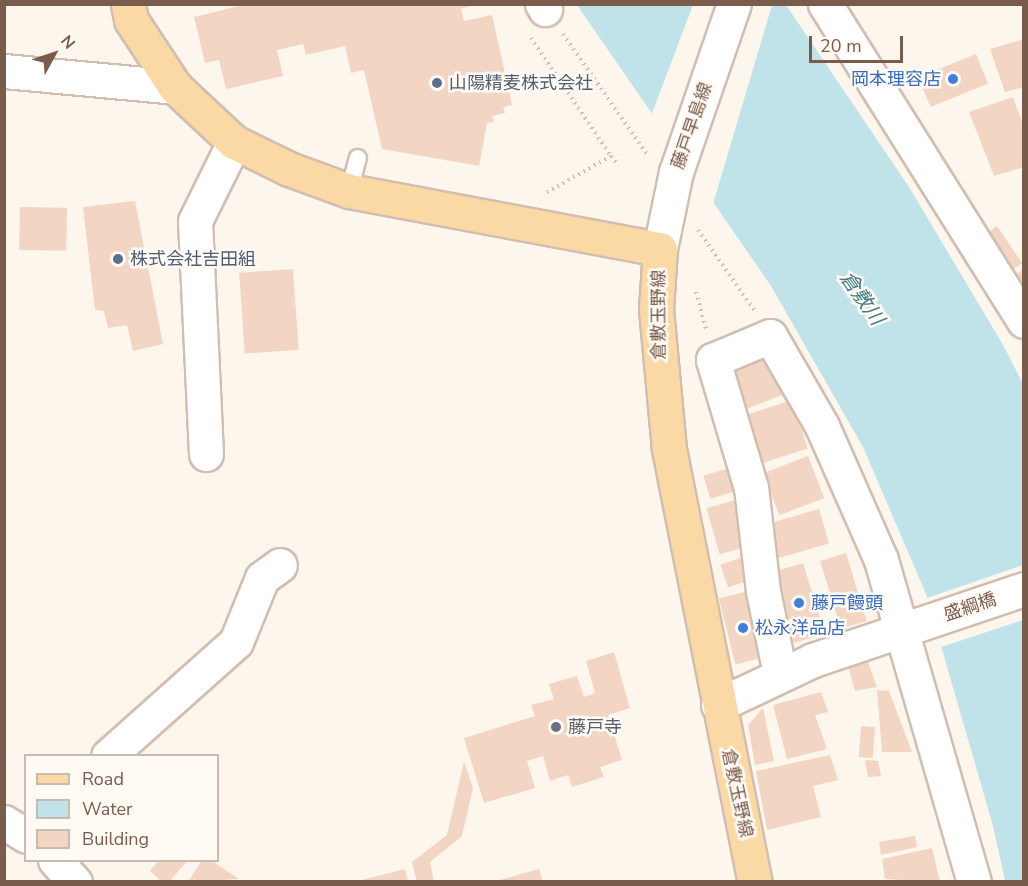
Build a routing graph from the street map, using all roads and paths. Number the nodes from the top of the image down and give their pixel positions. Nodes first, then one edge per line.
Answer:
1 (128, 4) edge
2 (734, 4) edge
3 (826, 5) edge
4 (537, 14) edge
5 (4, 71) edge
6 (175, 87) junction
7 (234, 142) junction
8 (611, 156) junction
9 (358, 158) dead end
10 (618, 165) dead end
11 (663, 165) junction
12 (349, 191) junction
13 (537, 191) dead end
14 (698, 229) dead end
15 (660, 249) junction
16 (1023, 321) edge
17 (771, 336) junction
18 (206, 454) dead end
19 (280, 565) dead end
20 (1023, 589) edge
21 (909, 627) junction
22 (780, 674) junction
23 (718, 705) junction
24 (110, 754) edge
25 (4, 822) edge
26 (24, 835) edge
27 (56, 862) edge
28 (75, 882) edge
29 (755, 882) edge
30 (974, 882) edge

1 - 6 main road, 倉敷玉野線
2 - 11 street, 藤戸早島線
3 - 16 street
4 - 8 path
4 - 11 path
5 - 6 street
6 - 7 main road, 倉敷玉野線
7 - 12 main road, 倉敷玉野線
7 - 18 street
8 - 10 path
8 - 13 path
9 - 12 lane
11 - 15 street, 藤戸早島線
12 - 15 main road, 倉敷玉野線
14 - 17 path
15 - 23 main road, 倉敷玉野線
17 - 21 street
17 - 22 street
19 - 24 street
20 - 21 street, 盛綱橋
21 - 22 street, 盛綱橋
21 - 30 street
22 - 23 street, 盛綱橋
23 - 29 main road, 倉敷玉野線
25 - 26 street
27 - 28 street

